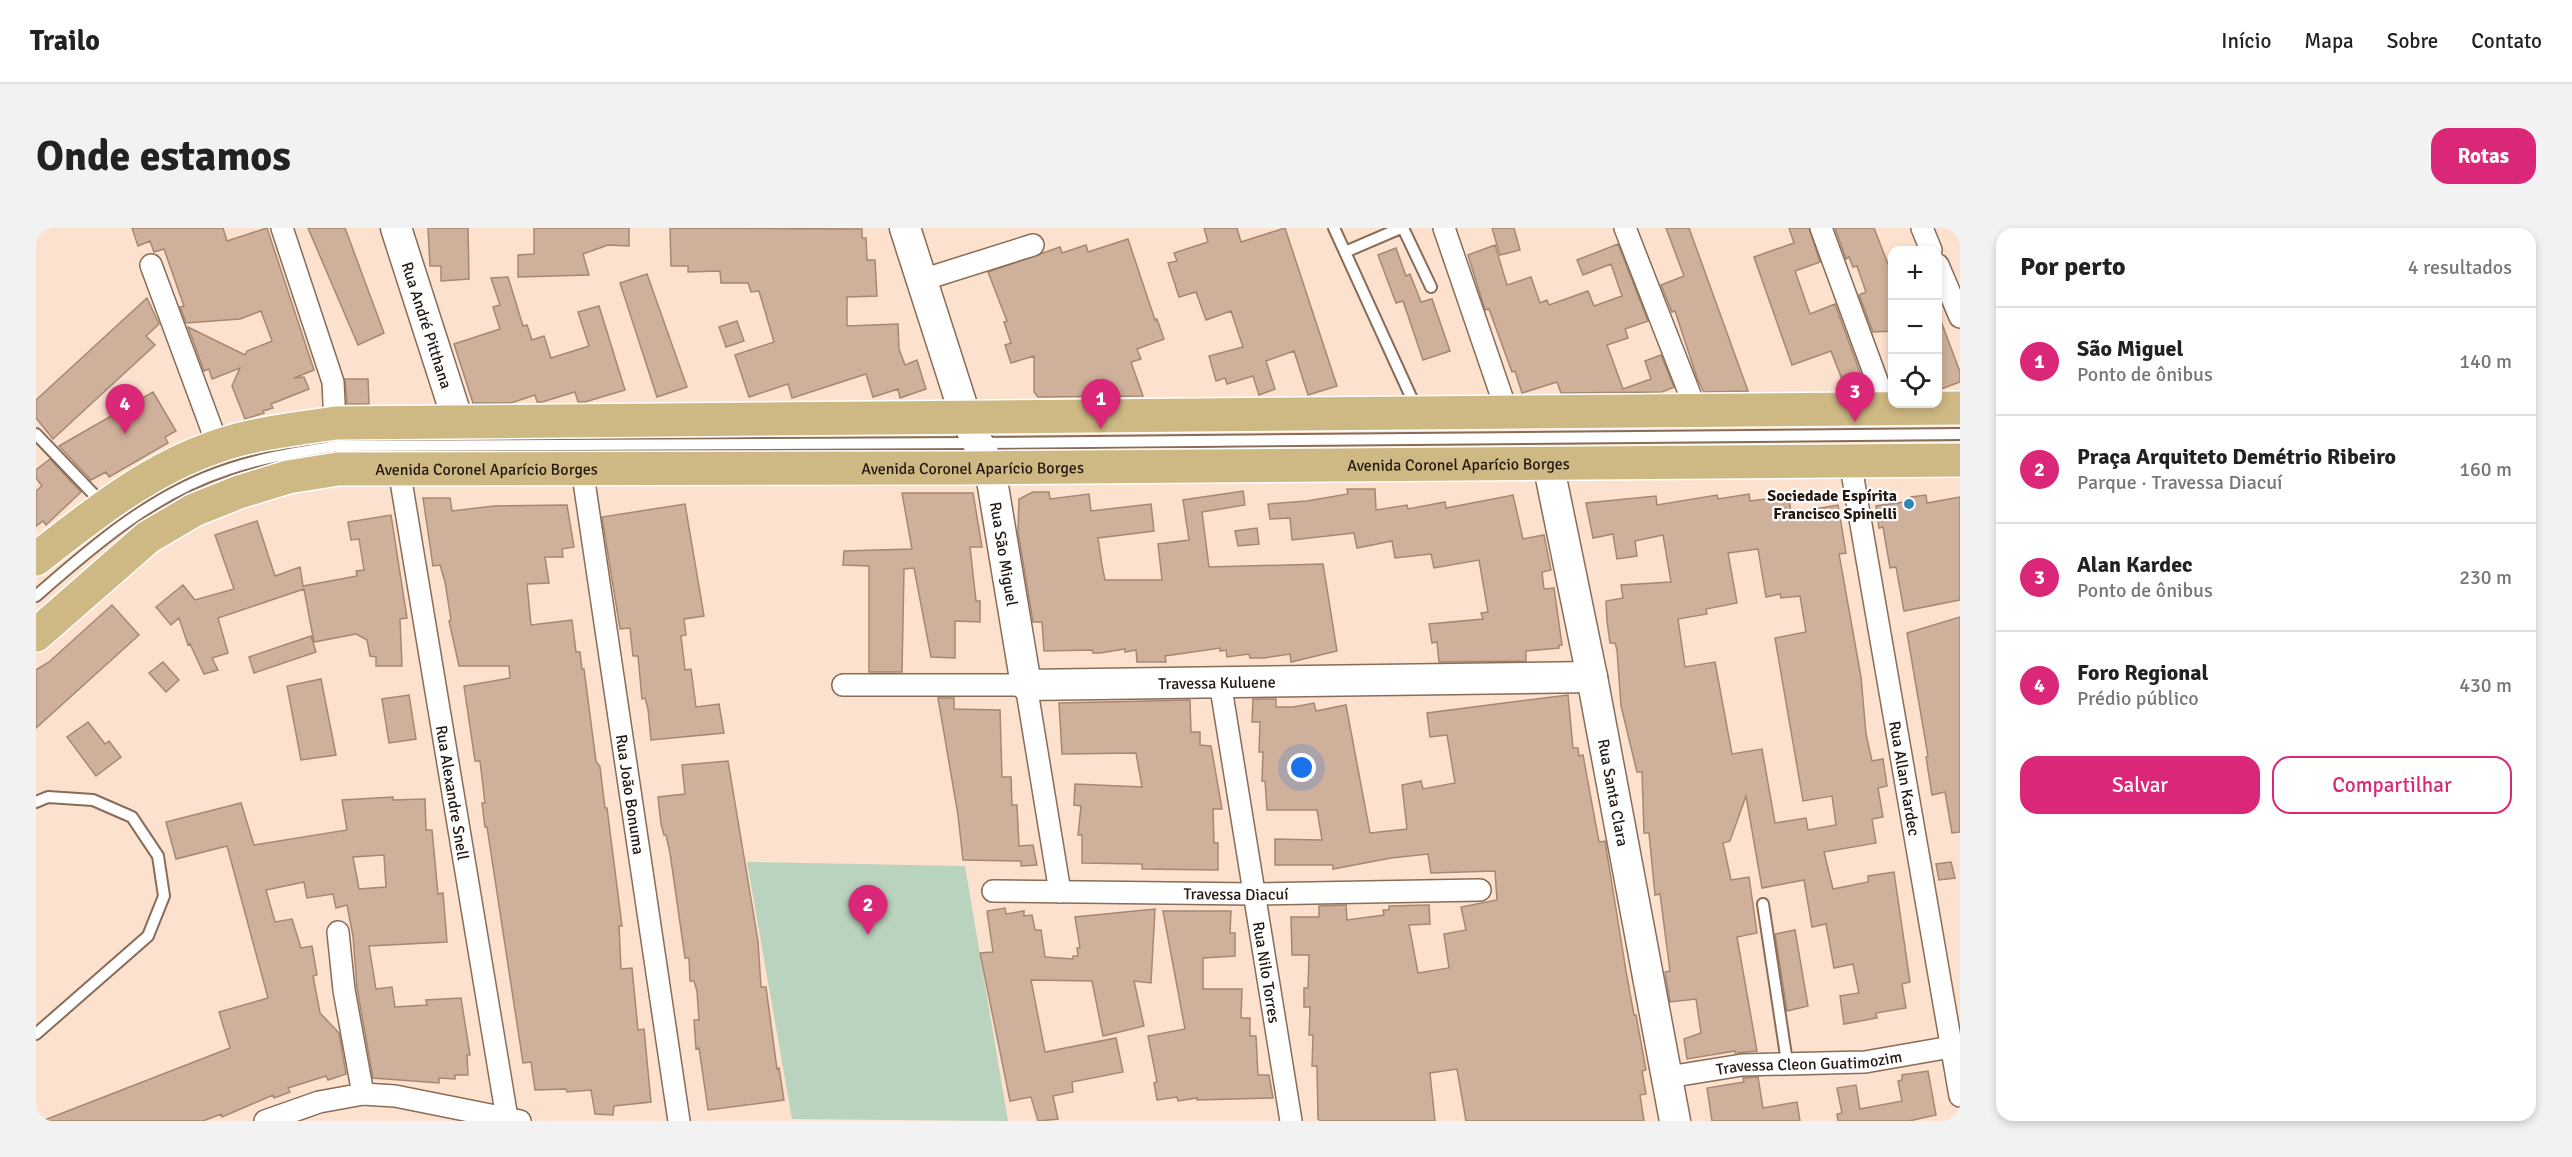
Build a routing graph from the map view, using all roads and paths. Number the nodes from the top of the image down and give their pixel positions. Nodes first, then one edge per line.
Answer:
1 (282, 228) edge
2 (396, 228) edge
3 (905, 228) edge
4 (1334, 228) edge
5 (1402, 228) edge
6 (1444, 228) edge
7 (1625, 228) edge
8 (1821, 228) edge
9 (1922, 228) edge
10 (1033, 245) dead end
11 (1929, 246) edge
12 (1345, 252) junction
13 (151, 265) dead end
14 (1942, 274) edge
15 (922, 280) junction
16 (1431, 287) dead end
17 (1960, 317) edge
18 (1887, 408) junction
19 (1960, 408) edge
20 (1696, 410) junction
21 (1507, 412) junction
22 (1418, 413) junction
23 (458, 421) junction
24 (335, 423) junction
25 (36, 434) edge
26 (1960, 434) edge
27 (978, 443) junction
28 (218, 446) junction
29 (1960, 460) edge
30 (1850, 462) junction
31 (1548, 464) junction
32 (582, 468) junction
33 (399, 469) junction
34 (104, 505) junction
35 (36, 559) edge
36 (36, 596) edge
37 (36, 635) edge
38 (1592, 677) junction
39 (1220, 682) junction
40 (843, 685) dead end
41 (1026, 685) junction
42 (36, 802) edge
43 (1480, 890) dead end
44 (993, 891) dead end
45 (1060, 892) junction
46 (1254, 894) junction
47 (1763, 904) dead end
48 (338, 932) dead end
49 (36, 1034) edge
50 (1951, 1047) junction
51 (1787, 1062) junction
52 (1668, 1077) junction
53 (363, 1094) junction
54 (1960, 1096) edge
55 (514, 1119) edge
56 (265, 1121) edge
57 (680, 1121) edge
58 (1291, 1121) edge
59 (1675, 1121) edge

1 - 24 street
2 - 23 street, Rua André Pitthana
3 - 15 street, Rua São Miguel
4 - 12 lane
5 - 12 lane
5 - 16 lane
6 - 21 street
7 - 20 street
8 - 18 street
9 - 11 street
10 - 15 street
12 - 22 lane
13 - 28 street
14 - 17 street
15 - 27 street, Rua São Miguel
18 - 19 main road, Avenida Coronel Aparício Borges
18 - 20 main road, Avenida Coronel Aparício Borges
20 - 21 main road, Avenida Coronel Aparício Borges
21 - 22 main road, Avenida Coronel Aparício Borges
22 - 27 main road, Avenida Coronel Aparício Borges
23 - 24 main road, Avenida Coronel Aparício Borges
23 - 27 main road, Avenida Coronel Aparício Borges
24 - 28 main road, Avenida Coronel Aparício Borges
25 - 34 lane
26 - 27 lane
27 - 31 main road, Avenida Coronel Aparício Borges
27 - 32 main road, Avenida Coronel Aparício Borges
27 - 36 lane
27 - 41 street, Rua São Miguel
28 - 34 main road, Avenida Coronel Aparício Borges
29 - 30 main road, Avenida Coronel Aparício Borges
30 - 31 main road, Avenida Coronel Aparício Borges
30 - 50 street, Rua Allan Kardec
31 - 38 street, Rua Santa Clara
32 - 33 main road, Avenida Coronel Aparício Borges
32 - 57 street, Rua João Bonuma
33 - 37 main road, Avenida Coronel Aparício Borges
33 - 55 street, Rua Alexandre Snell
34 - 35 main road, Avenida Coronel Aparício Borges
38 - 39 street, Travessa Kuluene
38 - 52 street, Rua Santa Clara
39 - 41 street, Travessa Kuluene
39 - 46 street, Rua Nilo Torres
40 - 41 street, Travessa Kuluene
41 - 45 street, Rua São Miguel
42 - 49 lane
43 - 46 street, Travessa Diacuí
44 - 45 street, Travessa Diacuí
45 - 46 street, Travessa Diacuí
46 - 58 street, Rua Nilo Torres
47 - 51 lane
48 - 53 street
50 - 51 street, Travessa Cleon Guatimozim
50 - 54 street, Rua Allan Kardec
51 - 52 street, Travessa Cleon Guatimozim
52 - 59 street, Rua Santa Clara
53 - 55 street
53 - 56 street

